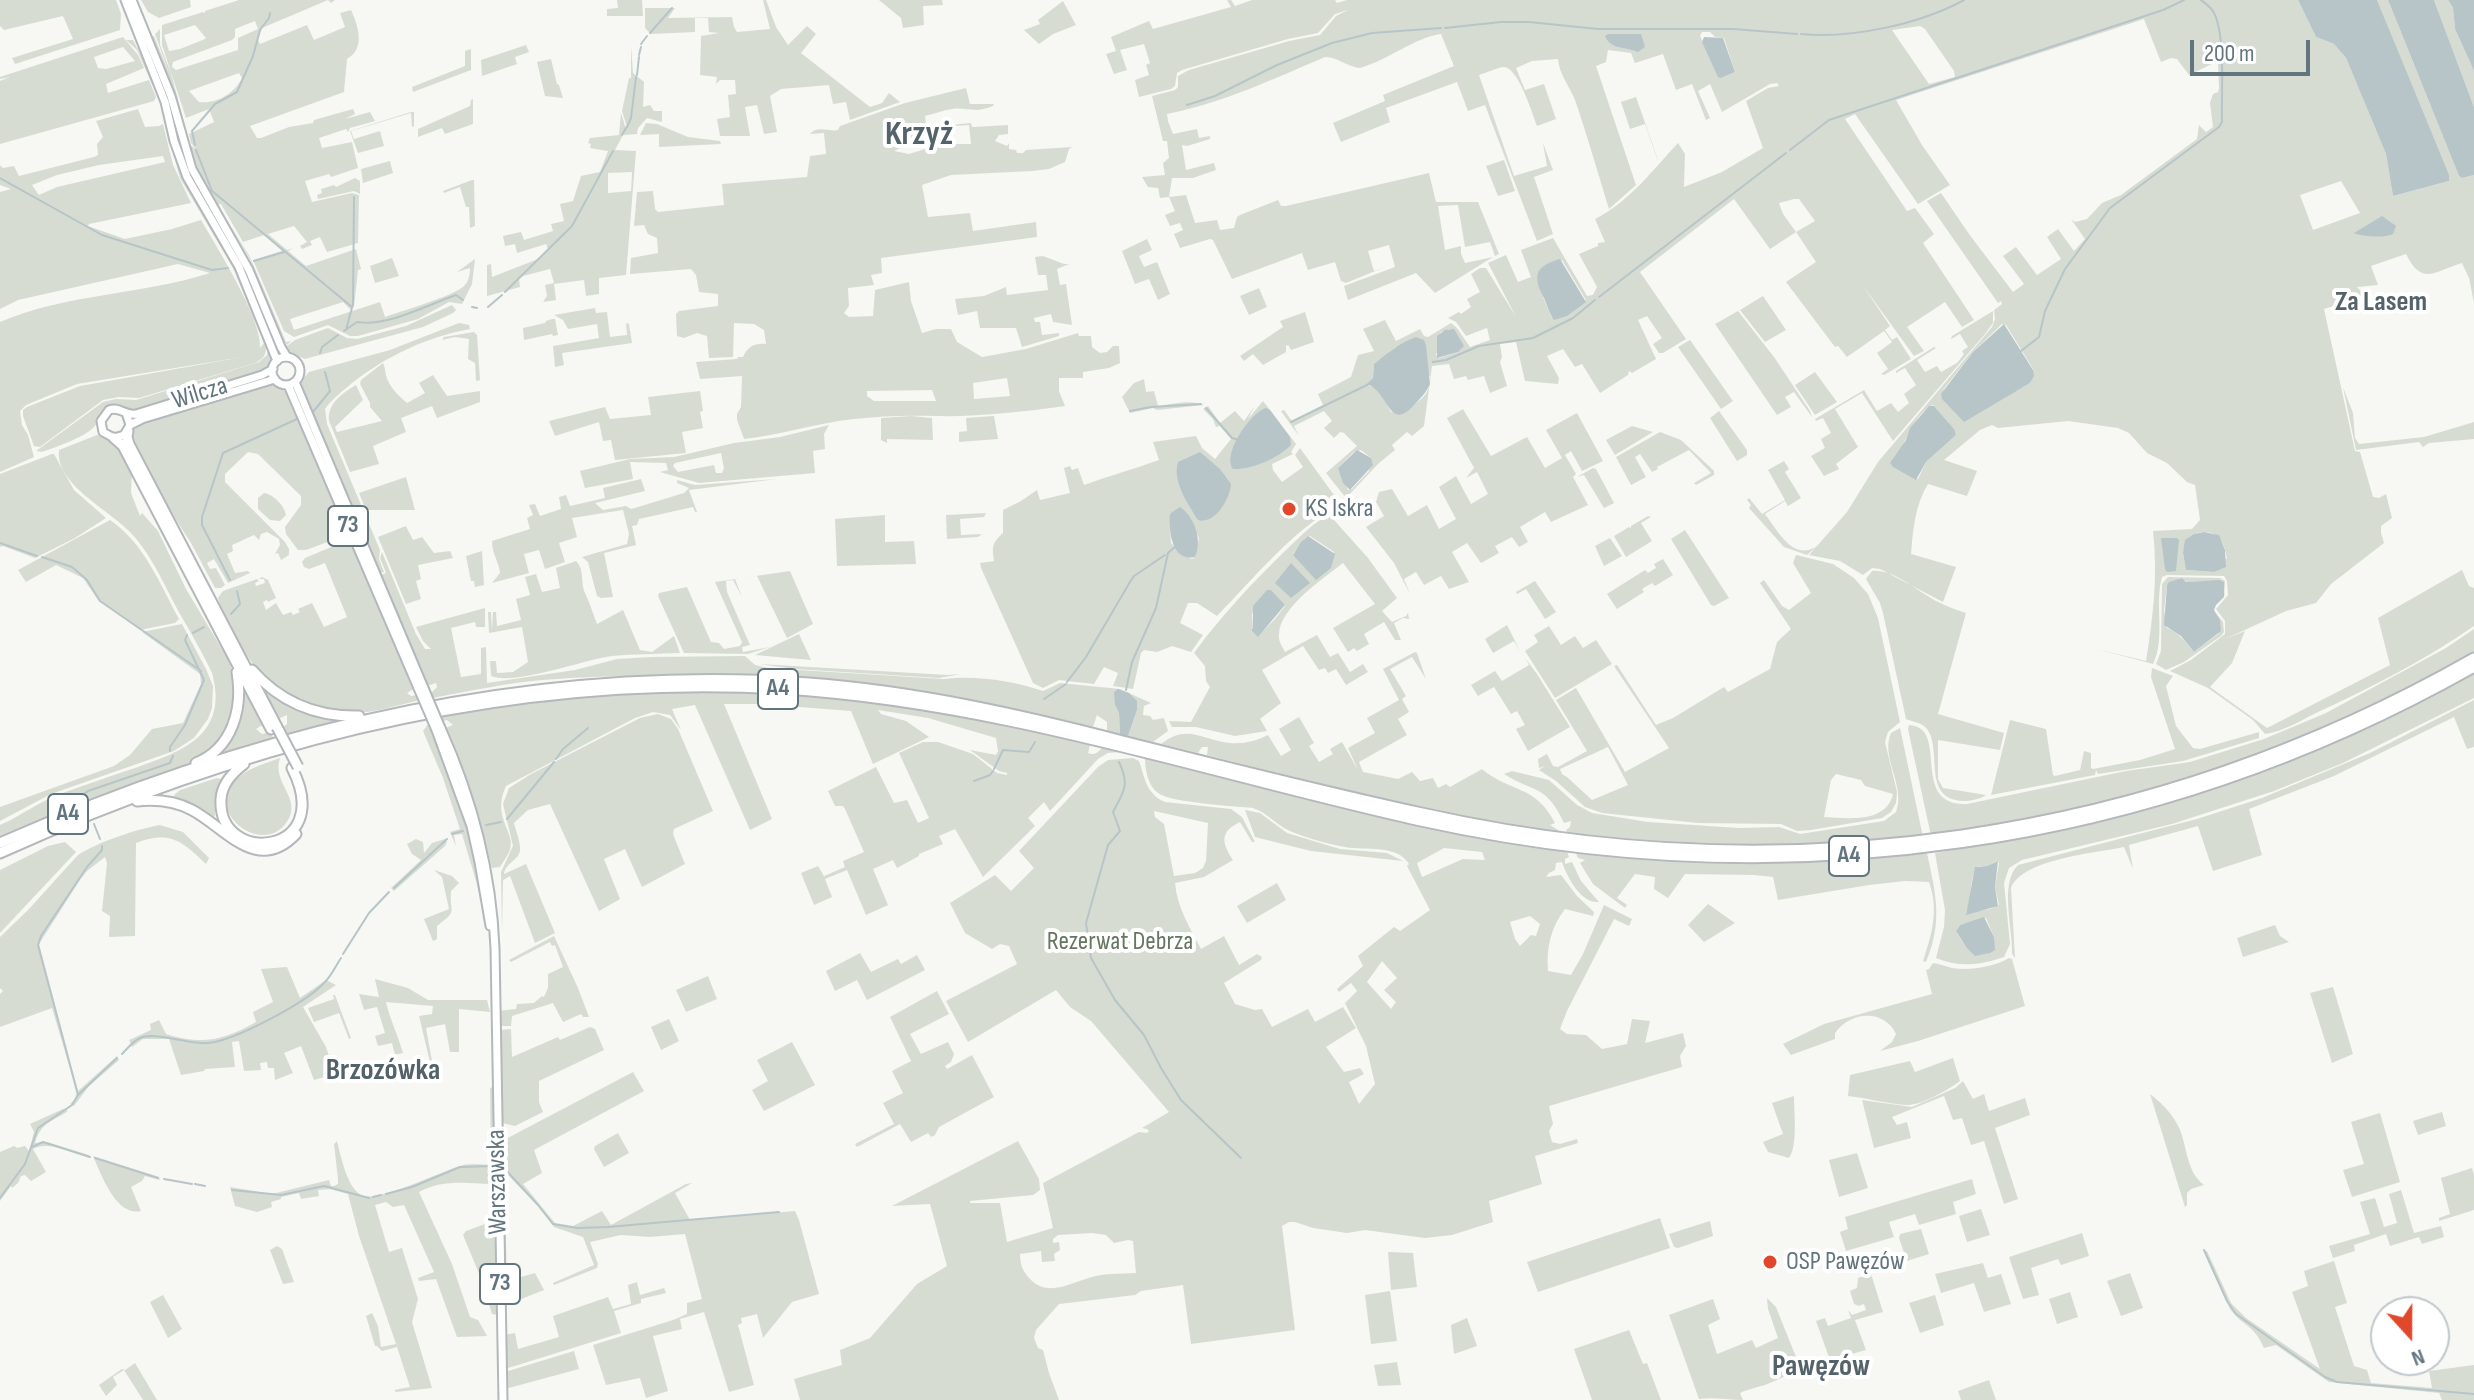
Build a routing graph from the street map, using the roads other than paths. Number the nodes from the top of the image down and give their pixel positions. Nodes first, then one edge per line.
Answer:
1 (125, 0) edge
2 (132, 0) edge
3 (287, 357) junction
4 (275, 365) junction
5 (275, 379) junction
6 (291, 383) junction
7 (126, 413) junction
8 (129, 428) junction
9 (114, 438) junction
10 (2474, 658) edge
11 (238, 659) junction
12 (2474, 667) edge
13 (382, 715) junction
14 (1090, 736) junction
15 (305, 742) junction
16 (1200, 763) junction
17 (295, 768) junction
18 (138, 788) junction
19 (114, 806) junction
20 (0, 843) edge
21 (0, 853) edge
22 (503, 1400) edge

1 - 4 main road
2 - 3 main road, 73
3 - 4 main road
3 - 6 main road, 73
4 - 5 main road
4 - 7 main road, Wilcza
5 - 6 main road
5 - 8 main road, Wilcza
6 - 22 main road, Warszawska / 73, bridge
7 - 8 main road
7 - 9 main road
8 - 9 main road
8 - 11 highway
9 - 11 highway
10 - 16 highway, A4
11 - 13 highway
11 - 17 highway, bridge
11 - 18 highway
12 - 16 highway, A4
13 - 14 highway, A4
13 - 18 highway, A4
14 - 15 highway, A4
14 - 16 highway, A4
15 - 17 highway
15 - 19 highway, A4
17 - 19 highway
18 - 20 highway, A4
19 - 21 highway, A4

